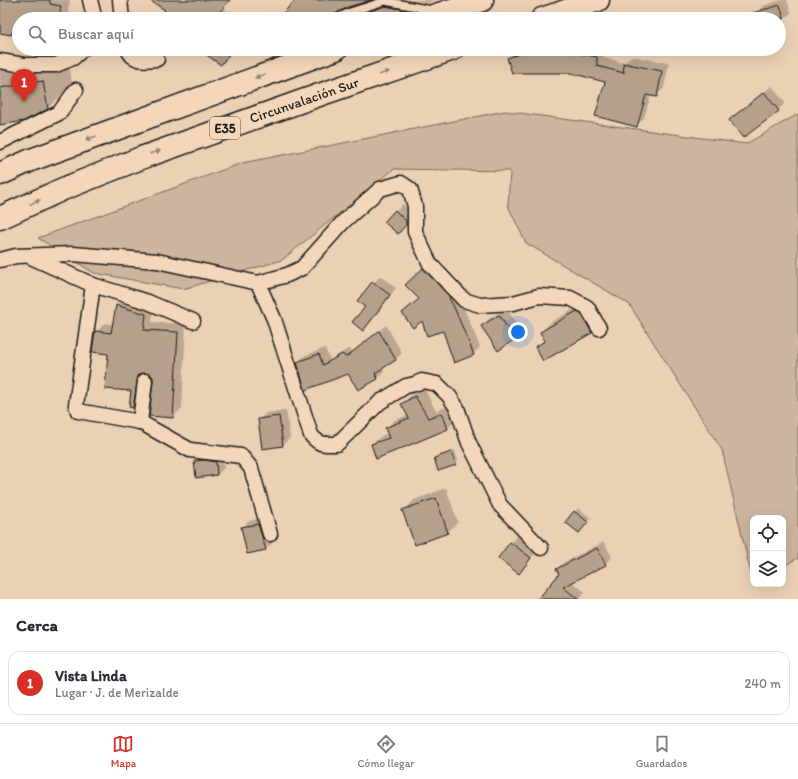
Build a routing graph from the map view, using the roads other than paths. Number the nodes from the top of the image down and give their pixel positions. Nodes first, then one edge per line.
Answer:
1 (90, 0) edge
2 (120, 0) edge
3 (482, 0) edge
4 (598, 0) edge
5 (93, 12) edge
6 (121, 12) edge
7 (350, 12) edge
8 (444, 12) joint
9 (563, 12) edge
10 (75, 56) edge
11 (132, 56) edge
12 (308, 56) edge
13 (433, 56) edge
14 (157, 59) dead end
15 (0, 61) edge
16 (76, 90) dead end
17 (0, 142) edge
18 (0, 174) edge
19 (0, 218) edge
20 (27, 256) junction
21 (0, 260) edge
22 (258, 283) junction
23 (93, 285) junction
24 (193, 321) dead end
25 (599, 328) dead end
26 (145, 381) dead end
27 (140, 422) junction
28 (270, 534) dead end
29 (541, 548) dead end

1 - 5 street
2 - 6 street
3 - 8 highway
4 - 9 highway
7 - 8 lane
10 - 15 street
11 - 14 street
12 -> 18 highway
19 -> 13 highway, Circunvalación Sur / E35
16 - 17 street
20 - 21 street
20 - 22 street
20 - 23 street
22 - 25 street
22 - 29 street
23 - 24 street
23 - 27 street
26 - 27 street
27 - 28 street

